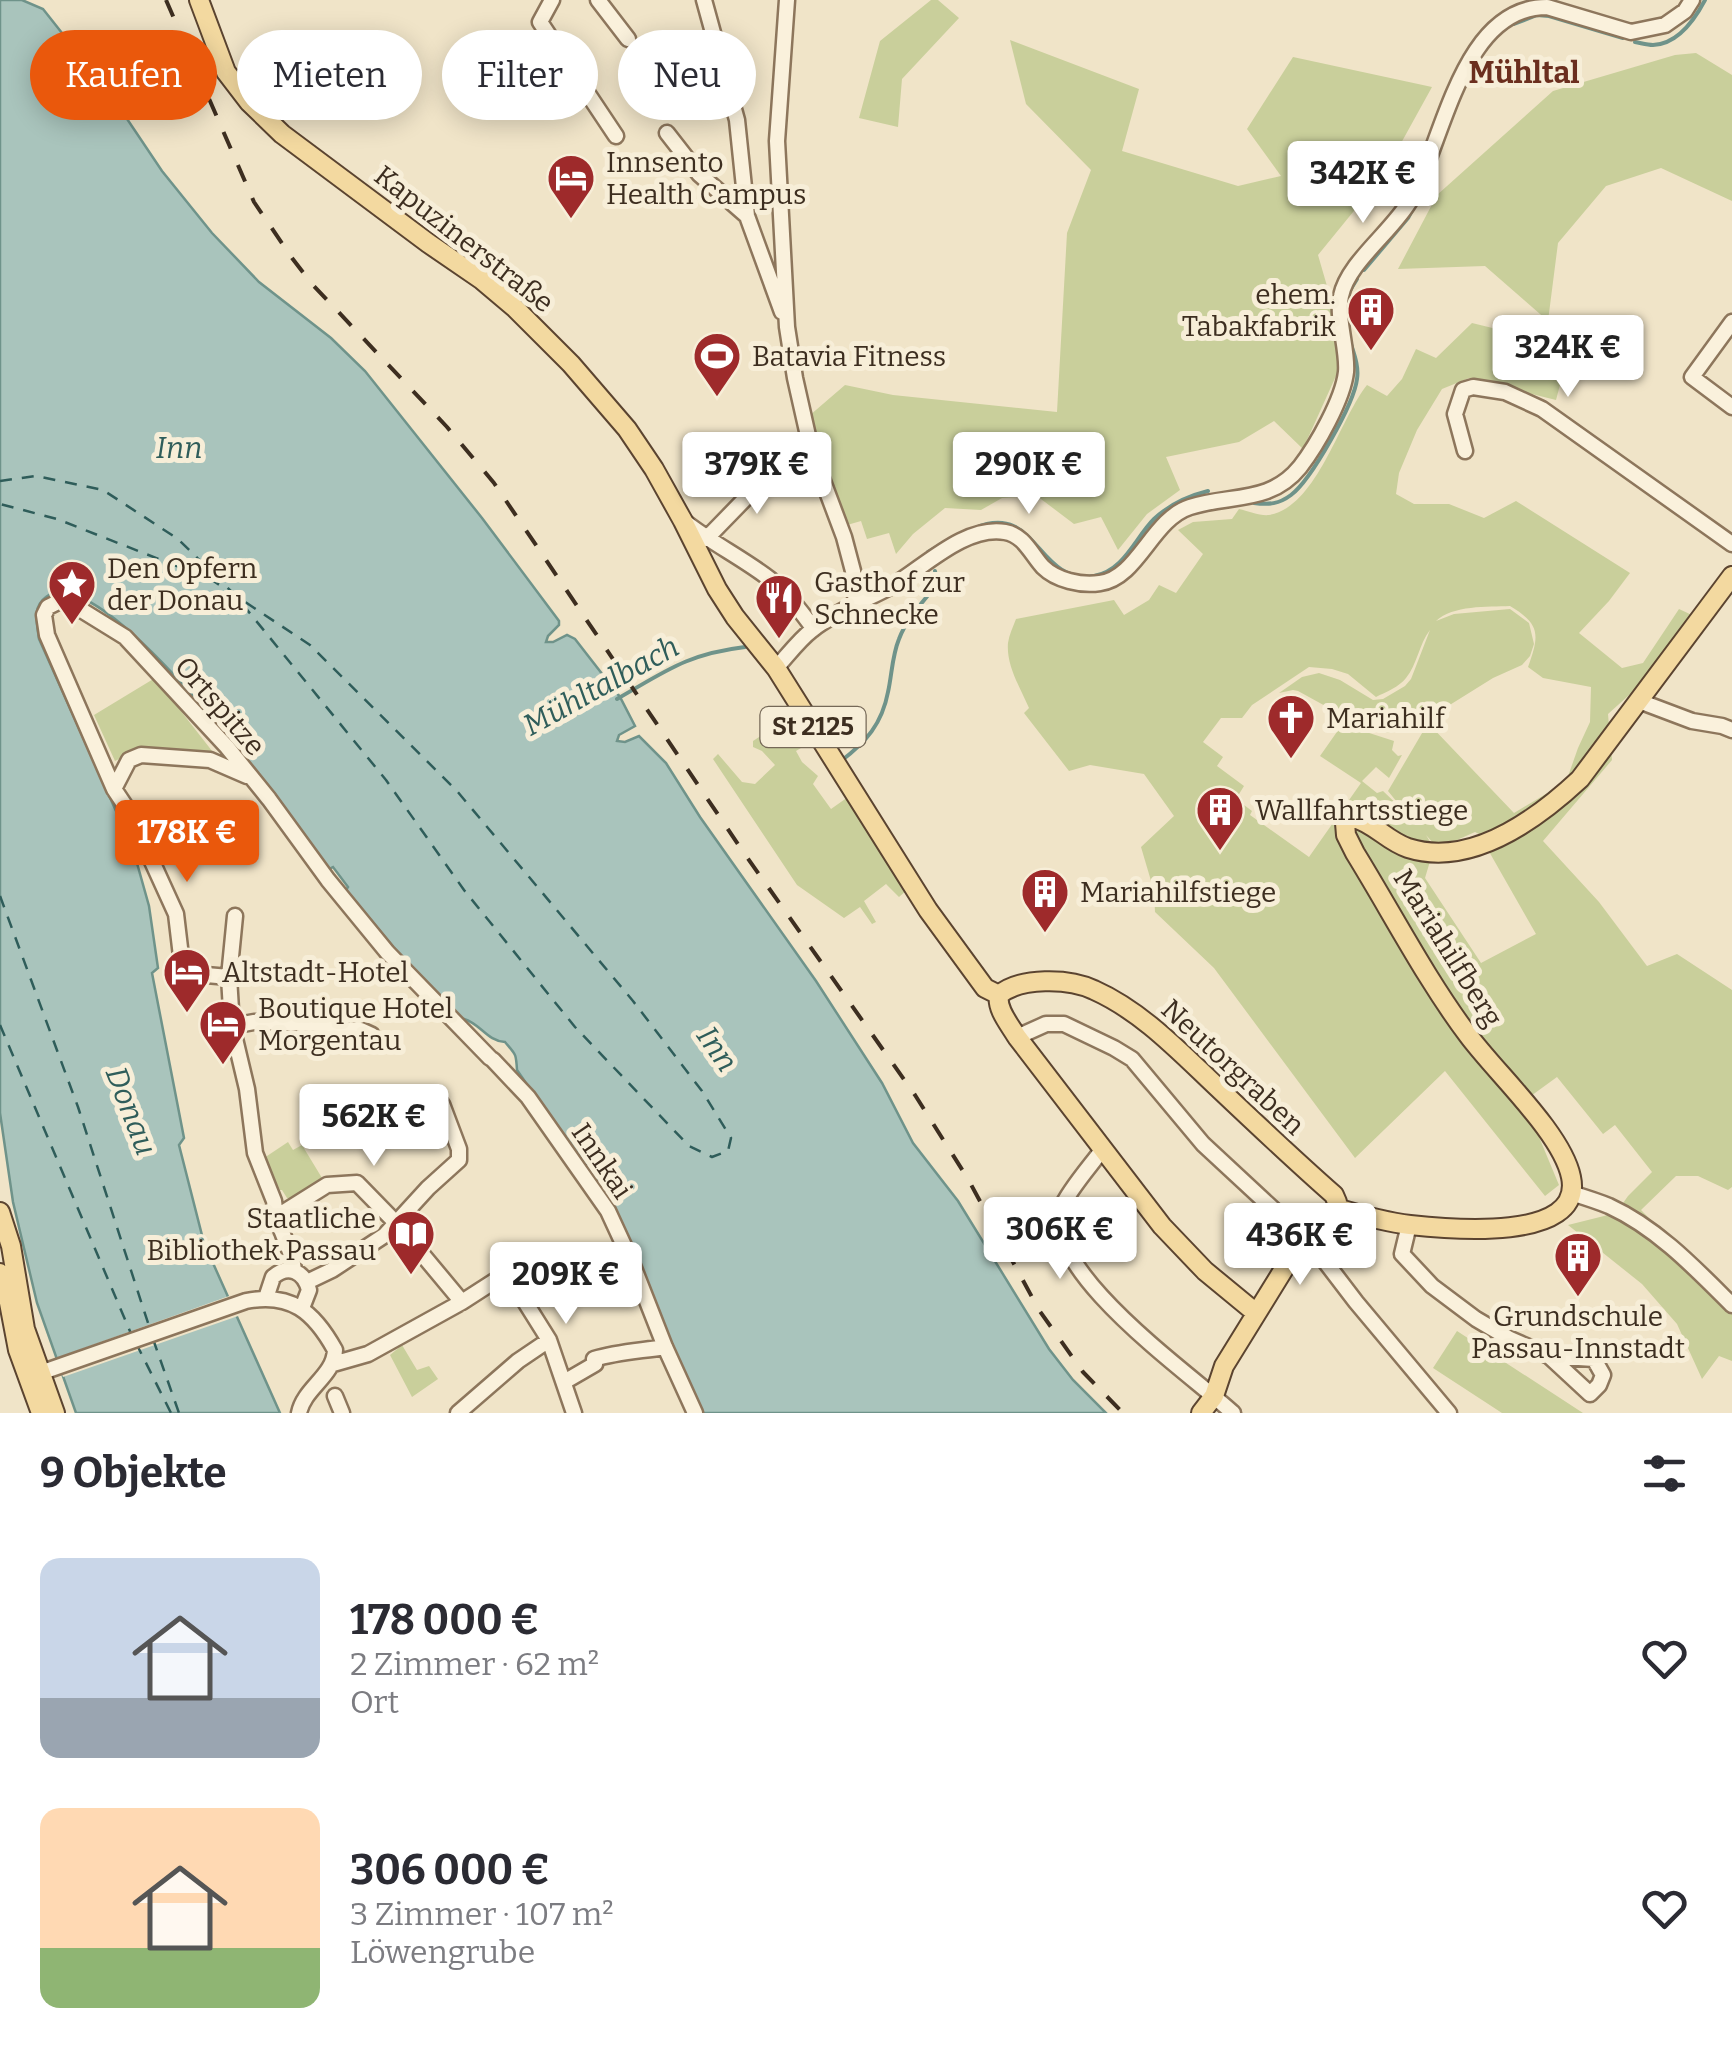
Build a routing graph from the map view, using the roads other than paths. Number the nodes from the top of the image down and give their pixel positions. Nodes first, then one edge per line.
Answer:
1 (199, 0) edge
2 (552, 0) edge
3 (598, 0) edge
4 (704, 0) edge
5 (787, 0) edge
6 (1692, 0) edge
7 (622, 30) edge
8 (666, 133) dead end
9 (616, 136) dead end
10 (747, 216) junction
11 (1732, 322) edge
12 (787, 327) junction
13 (1732, 407) edge
14 (1465, 452) dead end
15 (778, 465) dead end
16 (684, 521) junction
17 (706, 539) junction
18 (1732, 544) edge
19 (1732, 576) edge
20 (856, 606) junction
21 (814, 628) junction
22 (776, 668) junction
23 (1639, 701) junction
24 (1732, 730) edge
25 (250, 778) junction
26 (114, 789) junction
27 (234, 916) dead end
28 (229, 976) junction
29 (999, 995) junction
30 (232, 1026) junction
31 (372, 1035) dead end
32 (1017, 1037) junction
33 (442, 1104) dead end
34 (1102, 1150) junction
35 (1571, 1193) junction
36 (1336, 1208) junction
37 (0, 1212) edge
38 (276, 1217) junction
39 (397, 1224) junction
40 (1409, 1225) junction
41 (1304, 1237) junction
42 (294, 1270) junction
43 (0, 1273) edge
44 (307, 1282) junction
45 (259, 1299) junction
46 (462, 1302) junction
47 (1732, 1305) edge
48 (302, 1308) junction
49 (1256, 1313) junction
50 (548, 1340) junction
51 (664, 1347) junction
52 (1549, 1356) dead end
53 (333, 1364) junction
54 (33, 1375) junction
55 (564, 1382) junction
56 (335, 1396) dead end
57 (1214, 1396) junction
58 (41, 1413) edge
59 (55, 1413) edge
60 (300, 1413) edge
61 (342, 1413) edge
62 (458, 1413) edge
63 (574, 1413) edge
64 (695, 1413) edge
65 (1201, 1413) edge
66 (1233, 1413) edge
67 (1449, 1413) edge

1 - 16 main road, Kapuzinerstraße / St 2125
2 - 9 street
3 - 7 street
4 - 10 street
5 - 12 street
6 - 20 street
8 - 10 street
10 - 12 street
11 - 13 street
12 - 20 street
14 - 18 street
15 - 17 street
16 - 17 street
16 - 22 main road, Kapuzinerstraße / St 2125
17 - 21 street
19 - 23 main road
20 - 21 street
21 - 22 street
22 - 29 main road, Kapuzinerstraße / St 2125
23 - 24 street
23 - 35 main road, Mariahilfberg
25 - 26 street, Ortspitze
25 - 26 street, Ortspitze
25 - 51 street, Innkai
26 - 28 street
27 - 28 street
28 - 30 street
29 - 32 main road, St 2125
29 - 36 main road, Neutorgraben
30 - 31 street
30 - 38 street
32 - 34 main road, St 2125
32 - 41 street
33 - 39 street
34 - 49 main road, St 2125
34 - 57 street
35 - 40 main road
35 - 47 street
36 - 40 main road
36 - 41 main road
37 - 54 main road
38 - 39 street
38 - 42 street
39 - 44 street
39 - 46 street
40 - 52 street
41 - 49 main road
41 - 67 street
42 - 44 street
42 - 45 street
43 - 54 main road
44 - 48 street
45 - 48 street
45 - 54 street
46 - 50 street
46 - 53 street
48 - 53 street
49 - 57 main road
50 - 55 street
50 - 62 street
51 - 55 street
51 - 64 street, Innkai
53 - 60 street
54 - 58 main road
54 - 59 main road
55 - 63 street
56 - 61 street
57 - 65 main road
57 - 66 street

